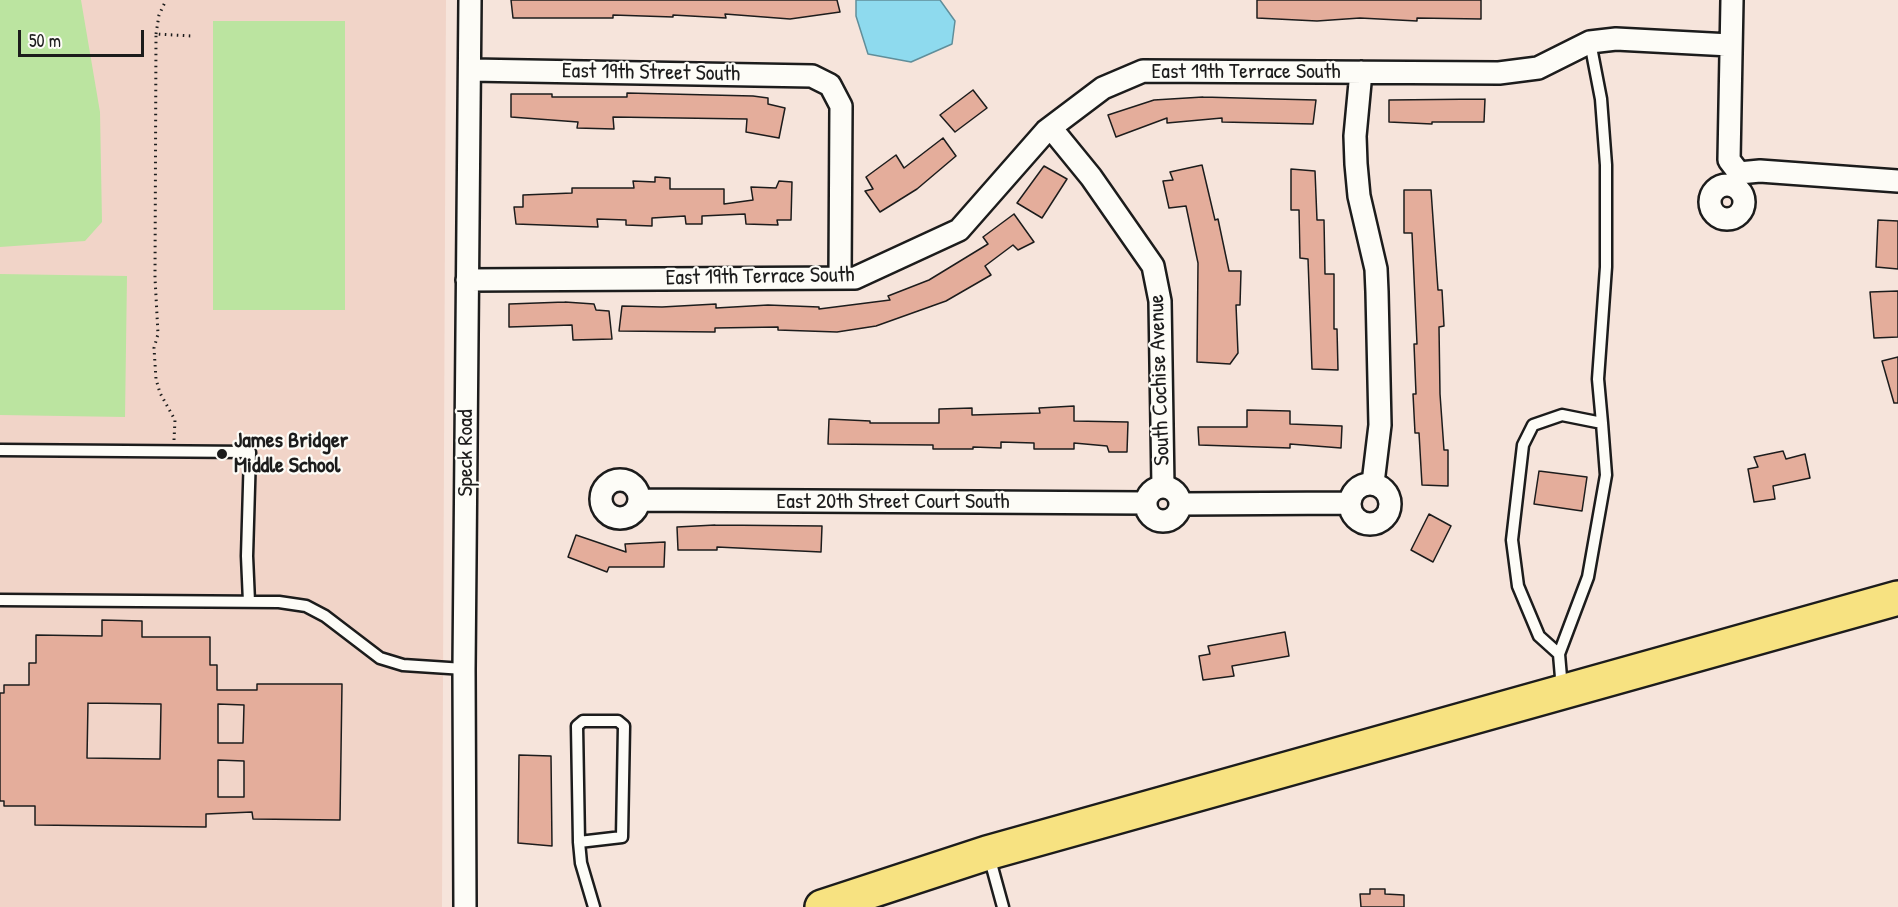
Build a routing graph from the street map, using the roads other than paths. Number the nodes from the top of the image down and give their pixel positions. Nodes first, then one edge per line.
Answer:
1 (470, 0) edge
2 (1732, 0) edge
3 (1590, 42) junction
4 (1730, 45) junction
5 (471, 70) junction
6 (1361, 72) junction
7 (1051, 128) junction
8 (1898, 181) edge
9 (840, 278) junction
10 (467, 280) junction
11 (1602, 423) junction
12 (0, 450) edge
13 (1373, 483) junction
14 (1163, 487) junction
15 (639, 500) dead end
16 (1146, 503) junction
17 (1350, 503) junction
18 (1181, 504) junction
19 (1898, 598) edge
20 (0, 600) edge
21 (249, 602) junction
22 (1559, 654) junction
23 (464, 669) junction
24 (1563, 692) junction
25 (579, 842) junction
26 (987, 853) junction
27 (465, 907) edge
28 (594, 907) edge
29 (822, 907) edge
30 (1004, 907) edge

1 - 5 street, Speck Road
2 - 4 street
3 - 4 street, East 19th Terrace South
3 - 6 street, East 19th Terrace South
3 - 11 lane
4 - 8 street
5 - 9 street, East 19th Street South
5 - 10 street, Speck Road
6 - 7 street, East 19th Terrace South
6 - 13 street
7 - 9 street, East 19th Terrace South
7 - 14 street, South Cochise Avenue
9 - 10 street, East 19th Terrace South
10 - 23 street, Speck Road
11 - 22 lane
11 - 22 lane
12 - 21 lane
13 - 17 street
13 - 17 street
14 - 16 street
14 - 18 street
15 - 16 street, East 20th Street Court South
16 - 18 street
17 - 18 street
19 - 24 main road
20 - 21 lane
21 - 23 lane
22 - 24 lane
23 - 27 street, Speck Road
24 - 26 main road
25 - 25 lane
25 - 28 lane
26 - 29 main road
26 - 30 lane

